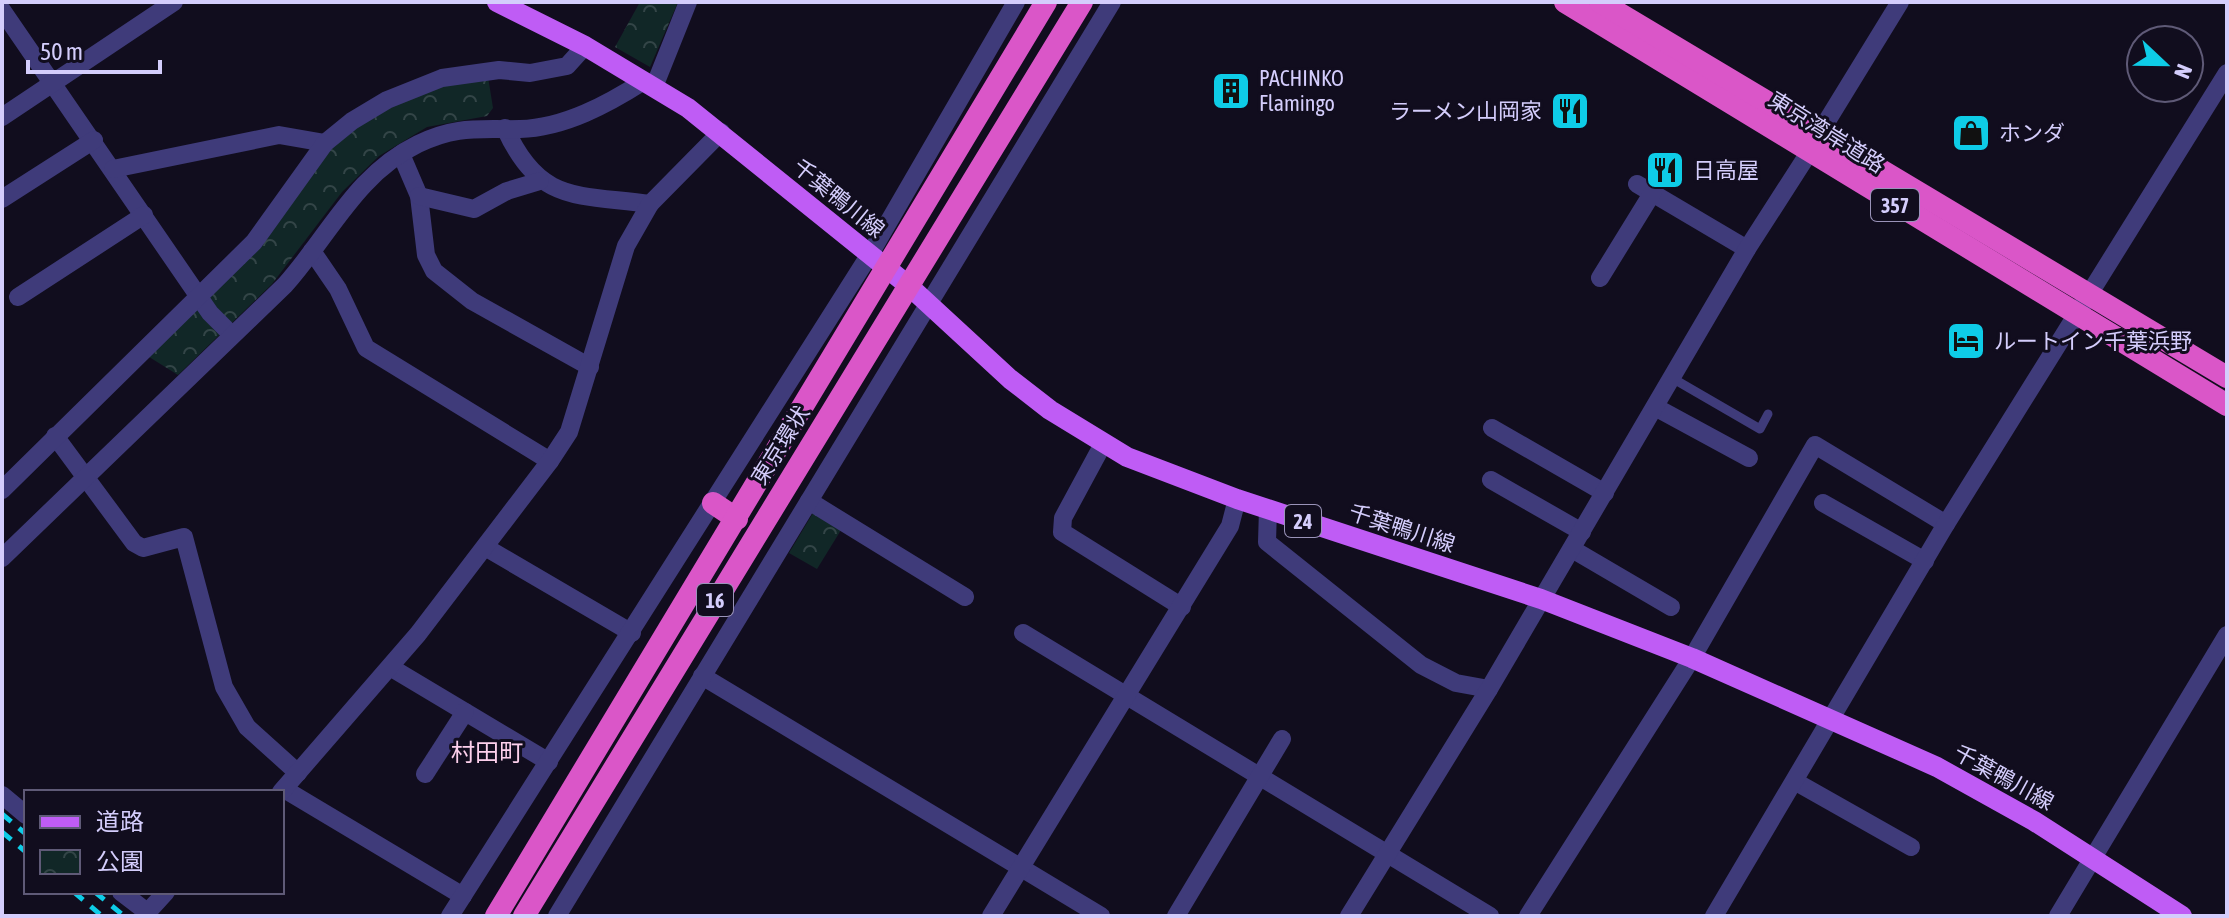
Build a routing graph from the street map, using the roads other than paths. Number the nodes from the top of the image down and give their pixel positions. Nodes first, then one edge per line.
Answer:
1 (174, 2) edge
2 (497, 2) edge
3 (688, 2) edge
4 (1016, 2) edge
5 (1046, 2) edge
6 (1082, 2) edge
7 (1112, 2) edge
8 (1565, 2) edge
9 (1600, 2) edge
10 (1900, 2) edge
11 (2, 10) edge
12 (585, 46) junction
13 (2227, 73) edge
14 (54, 82) junction
15 (649, 84) junction
16 (2, 117) edge
17 (505, 128) junction
18 (721, 132) junction
19 (94, 140) junction
20 (325, 143) junction
21 (1815, 143) junction
22 (401, 154) junction
23 (113, 169) junction
24 (540, 181) junction
25 (419, 196) junction
26 (2, 199) edge
27 (650, 204) junction
28 (144, 215) junction
29 (1747, 249) junction
30 (312, 251) junction
31 (877, 261) junction
32 (1600, 278) dead end
33 (909, 286) junction
34 (2090, 294) junction
35 (18, 297) dead end
36 (199, 297) junction
37 (930, 306) junction
38 (2075, 316) junction
39 (232, 335) junction
40 (590, 367) junction
41 (2227, 377) edge
42 (1672, 378) junction
43 (2227, 405) edge
44 (1655, 407) junction
45 (1768, 414) dead end
46 (1492, 428) dead end
47 (55, 436) junction
48 (1103, 444) junction
49 (1749, 458) dead end
50 (550, 461) junction
51 (9, 472) edge
52 (87, 477) junction
53 (1491, 480) dead end
54 (2, 490) edge
55 (1605, 493) junction
56 (1237, 499) junction
57 (809, 501) junction
58 (713, 503) junction
59 (1823, 503) dead end
60 (1268, 509) junction
61 (737, 519) junction
62 (1946, 524) junction
63 (1582, 532) junction
64 (485, 547) junction
65 (1572, 549) junction
66 (2, 558) edge
67 (1925, 561) junction
68 (965, 597) dead end
69 (1541, 599) junction
70 (1182, 607) junction
71 (1671, 607) dead end
72 (632, 633) junction
73 (1023, 633) dead end
74 (2227, 635) edge
75 (1692, 658) junction
76 (390, 667) junction
77 (702, 676) junction
78 (1489, 689) junction
79 (1127, 697) junction
80 (465, 712) junction
81 (1833, 720) junction
82 (1282, 739) dead end
83 (549, 762) junction
84 (298, 773) junction
85 (425, 774) dead end
86 (1260, 779) junction
87 (1796, 782) junction
88 (282, 790) edge
89 (284, 791) edge
90 (2, 795) edge
91 (24, 813) edge
92 (1911, 847) dead end
93 (1388, 854) junction
94 (2093, 860) junction
95 (1021, 868) junction
96 (123, 894) edge
97 (164, 894) edge
98 (463, 896) junction
99 (145, 914) edge
100 (1093, 914) edge
101 (450, 916) edge
102 (496, 916) edge
103 (524, 916) edge
104 (557, 916) edge
105 (991, 916) edge
106 (1176, 916) edge
107 (1349, 916) edge
108 (1490, 916) edge
109 (1528, 916) edge
110 (1714, 916) edge
111 (2058, 916) edge
112 (2182, 916) edge

1 - 14 street
2 - 12 main road, 千葉鴨川線 / 24
3 - 15 street
4 - 31 street
5 - 31 highway, 東京環状 / 16
6 - 33 highway, 東京環状 / 16
7 - 37 street
8 - 21 highway, 東京湾岸道路 / 357
9 - 21 highway, 東京湾岸道路 / 357
10 - 21 street
11 - 14 street
12 - 15 main road, 千葉鴨川線 / 24
12 - 20 street
13 - 34 street
14 - 16 street
14 - 19 street
15 - 17 street
15 - 18 main road, 千葉鴨川線 / 24
17 - 22 street
17 - 24 street
18 - 27 street
18 - 31 main road, 千葉鴨川線 / 24
19 - 23 street
19 - 26 street
20 - 23 street
20 - 36 street
21 - 29 street
21 - 34 highway, 東京湾岸道路 / 357
21 - 38 highway, 東京湾岸道路 / 357
22 - 25 street
22 - 30 street
23 - 28 street
24 - 25 street
24 - 27 street
25 - 40 street
27 - 40 street
28 - 35 street
28 - 36 street
29 - 32 street
29 - 42 street
30 - 39 street
30 - 50 street
31 - 33 main road, 千葉鴨川線 / 24
31 - 58 street
31 - 61 highway, 東京環状 / 16
33 - 37 main road, 千葉鴨川線 / 24
33 - 103 highway, 東京環状 / 16
34 - 38 street
34 - 41 highway, 東京湾岸道路 / 357
36 - 39 street
36 - 47 street
37 - 48 main road, 千葉鴨川線 / 24
37 - 57 street
38 - 43 highway, 東京湾岸道路 / 357
38 - 62 street
39 - 52 street
40 - 50 street
42 - 44 street
42 - 45 lane
44 - 49 street
44 - 55 street
46 - 55 street
47 - 51 street
47 - 52 street
48 - 56 main road, 千葉鴨川線 / 24
48 - 70 street
50 - 64 street
51 - 54 street
52 - 66 street
52 - 84 street
53 - 63 street
55 - 63 street
56 - 60 main road, 千葉鴨川線 / 24
56 - 70 street
57 - 68 street
57 - 77 street
58 - 61 highway
58 - 72 street
59 - 67 street
60 - 69 main road, 千葉鴨川線 / 24
60 - 78 street
61 - 102 highway, 東京環状 / 16
62 - 67 street
62 - 75 street
63 - 65 street
64 - 72 street
64 - 76 street
65 - 69 street
65 - 71 street
67 - 81 street
69 - 75 main road, 千葉鴨川線 / 24
69 - 78 street
70 - 79 street
72 - 83 street
73 - 79 street
74 - 94 street
75 - 81 main road, 千葉鴨川線 / 24
75 - 109 street
76 - 80 street
76 - 84 street
77 - 95 street
77 - 104 street
78 - 93 street
79 - 86 street
79 - 95 street
80 - 83 street
80 - 85 street
81 - 87 street
81 - 94 main road, 千葉鴨川線 / 24
82 - 86 street
83 - 98 street
84 - 88 street
86 - 93 street
86 - 106 street
87 - 92 street
87 - 110 street
89 - 98 street
90 - 91 street
93 - 107 street
93 - 108 street
94 - 111 street
94 - 112 main road, 千葉鴨川線 / 24
95 - 100 street
95 - 105 street
96 - 99 street
97 - 99 street
98 - 101 street

